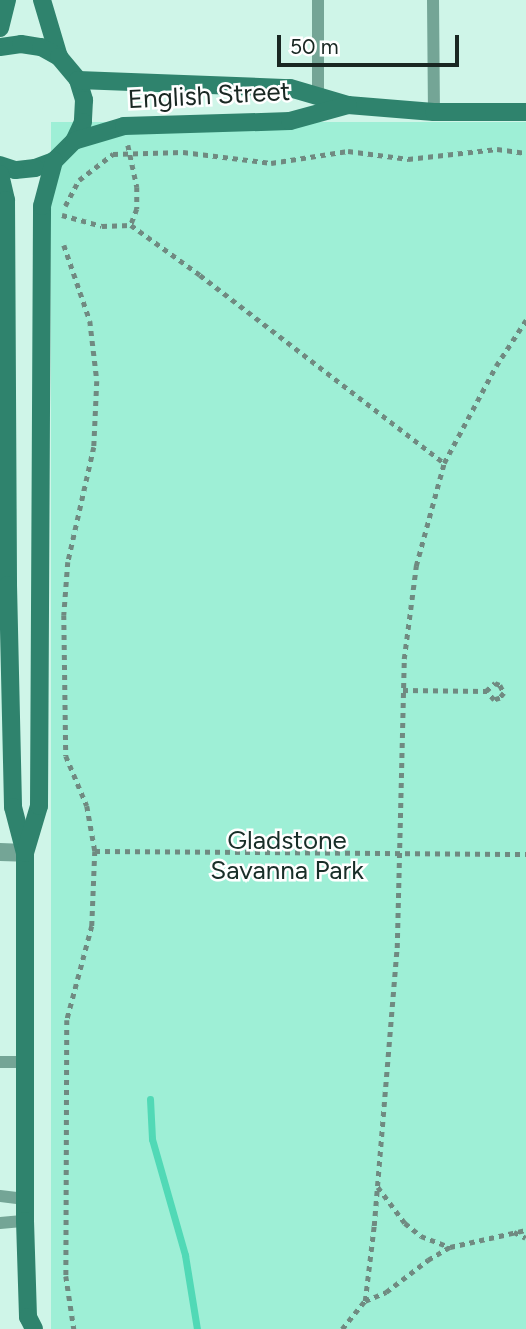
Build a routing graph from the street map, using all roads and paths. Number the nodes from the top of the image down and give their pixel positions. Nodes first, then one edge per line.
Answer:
1 (7, 0) edge
2 (42, 0) edge
3 (318, 0) edge
4 (433, 0) edge
5 (0, 28) edge
6 (0, 47) edge
7 (60, 57) junction
8 (78, 79) junction
9 (318, 96) junction
10 (348, 105) junction
11 (434, 112) junction
12 (526, 112) edge
13 (74, 141) junction
14 (526, 153) edge
15 (130, 154) junction
16 (54, 161) junction
17 (0, 165) edge
18 (0, 174) edge
19 (61, 215) junction
20 (131, 225) junction
21 (60, 226) dead end
22 (62, 236) dead end
23 (3, 318) edge
24 (526, 320) edge
25 (4, 418) edge
26 (444, 463) junction
27 (404, 690) junction
28 (486, 691) dead end
29 (95, 850) junction
30 (0, 852) edge
31 (25, 853) junction
32 (399, 853) junction
33 (526, 854) edge
34 (0, 1062) edge
35 (25, 1062) junction
36 (378, 1187) junction
37 (0, 1196) edge
38 (25, 1199) junction
39 (25, 1220) junction
40 (0, 1223) edge
41 (526, 1230) edge
42 (514, 1231) junction
43 (526, 1238) edge
44 (450, 1247) junction
45 (365, 1301) junction
46 (28, 1325) edge
47 (74, 1329) edge
48 (342, 1329) edge

1 - 5 street
2 - 7 street
3 - 9 lane
4 - 11 lane
6 - 7 street
7 - 8 street
8 - 9 street, English Street
8 - 13 street
9 - 10 street, English Street
10 - 11 street, English Street
10 - 13 street, English Street
11 - 12 street, English Street
13 - 16 street
14 - 15 path
15 - 19 path
15 - 20 path
16 - 17 street
16 - 31 street
18 - 23 street
19 - 20 path
19 - 21 path
20 - 26 path
22 - 29 path
23 - 25 street
24 - 26 path
25 - 31 street
26 - 27 path
27 - 28 path
27 - 32 path
29 - 32 path
29 - 47 path
30 - 31 street
31 - 35 street
32 - 33 path
32 - 36 path
34 - 35 lane
35 - 38 street
36 - 44 path
36 - 45 path
37 - 38 lane
38 - 39 street
39 - 40 lane
39 - 46 street
41 - 42 path
42 - 43 path
42 - 44 path
44 - 45 path
45 - 48 path

